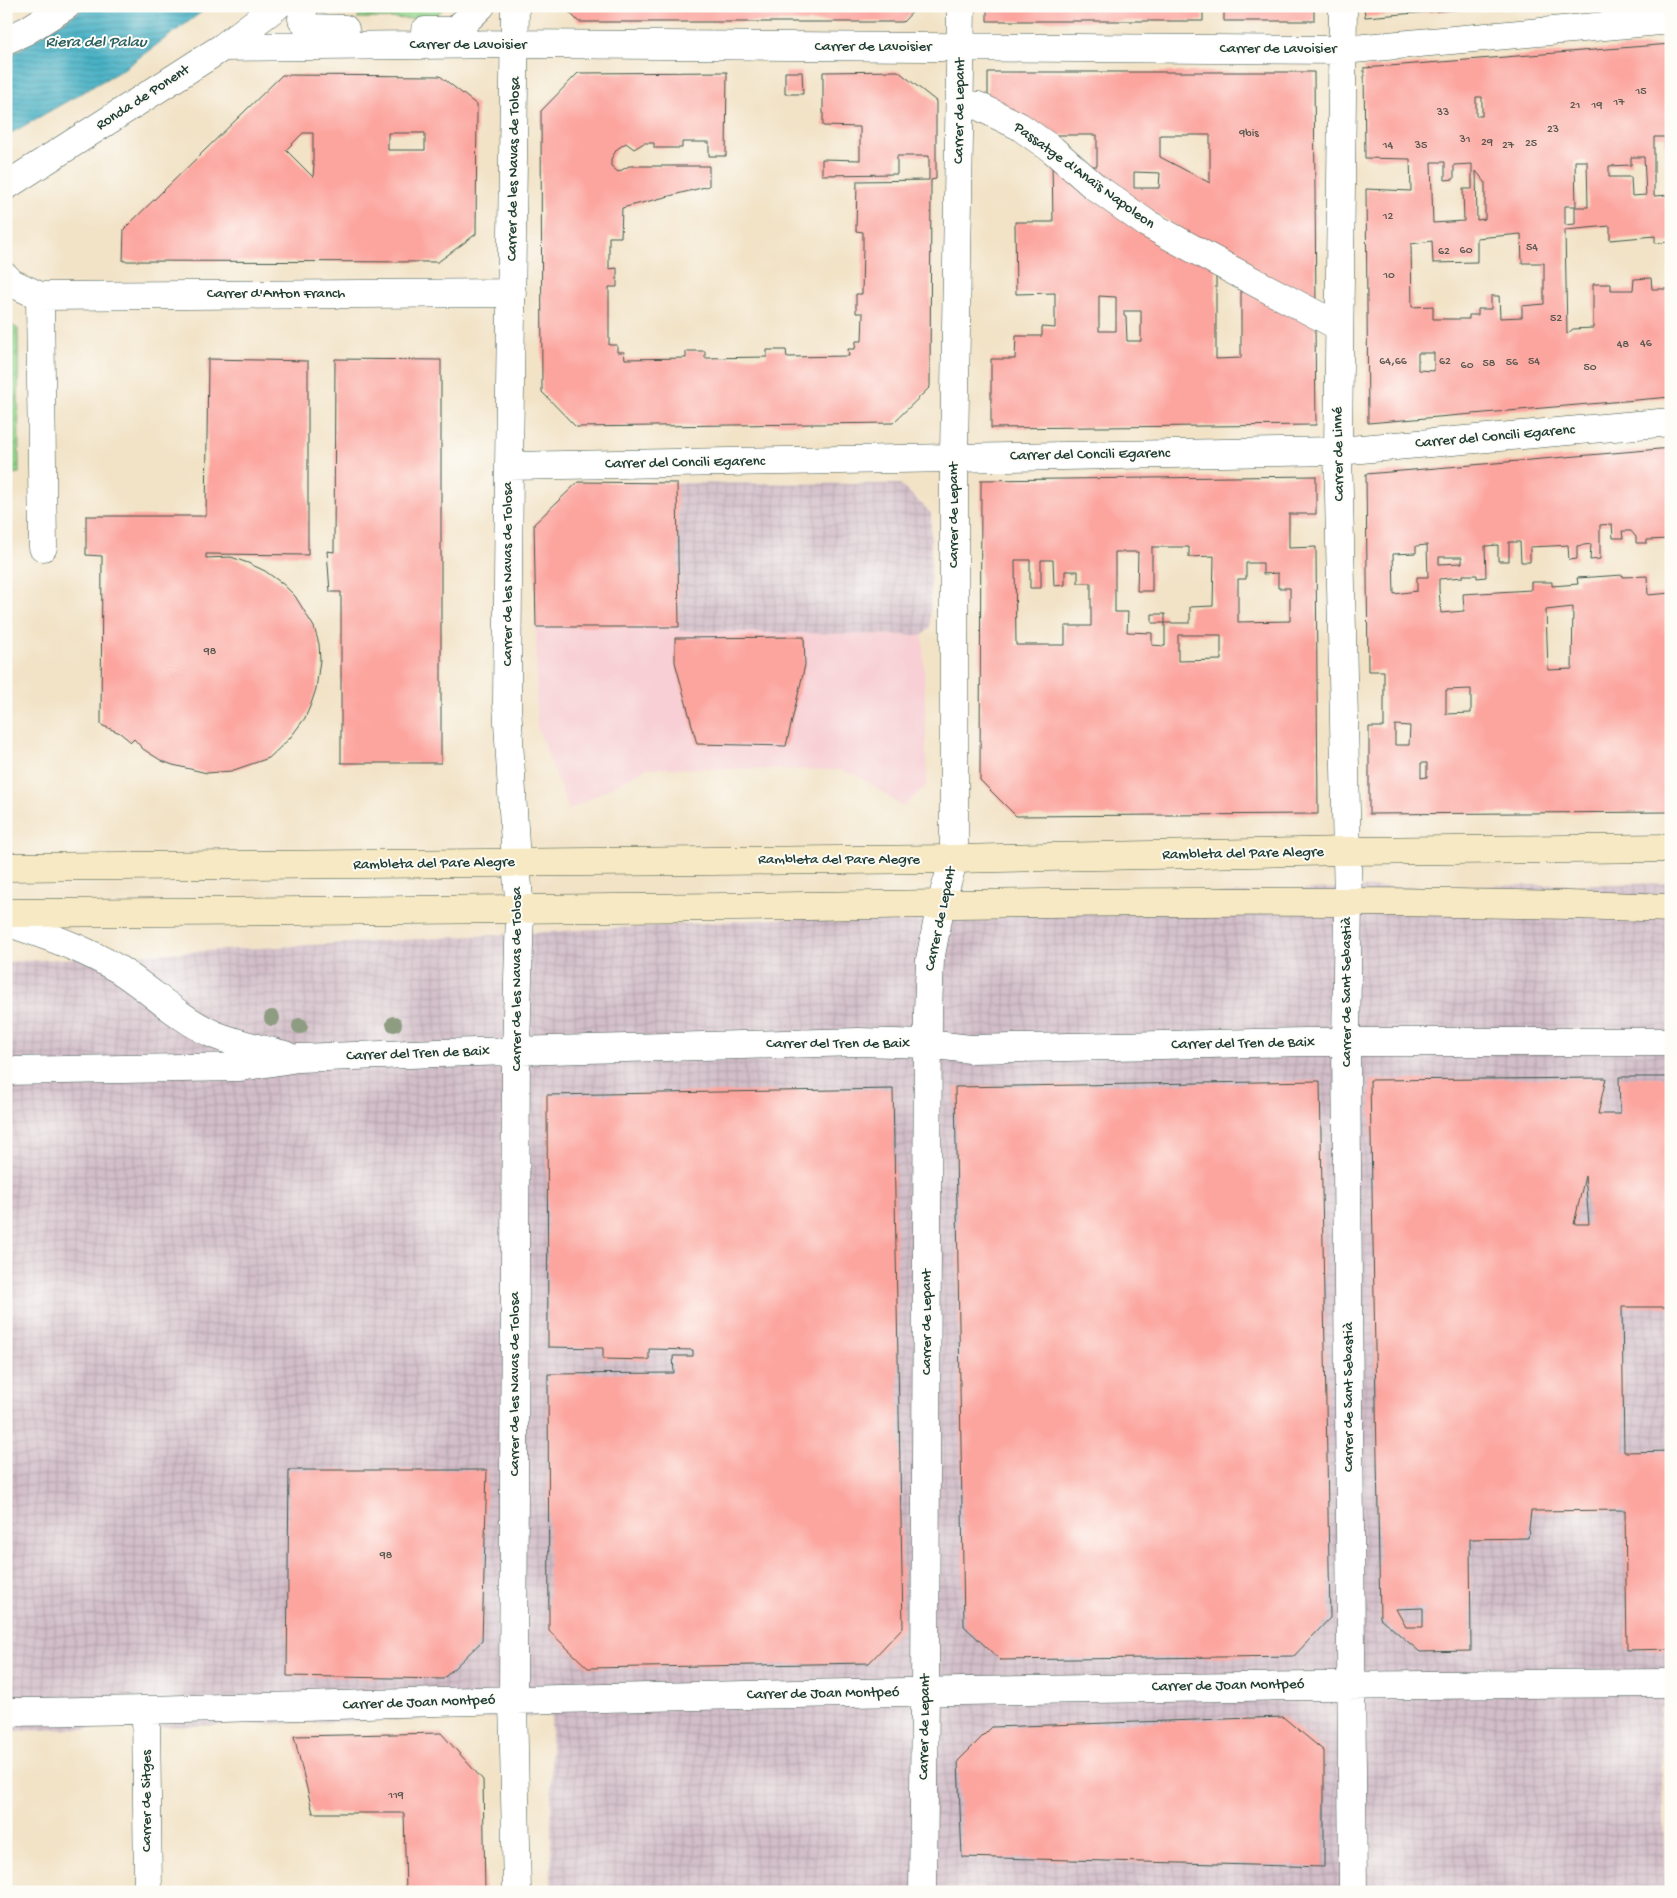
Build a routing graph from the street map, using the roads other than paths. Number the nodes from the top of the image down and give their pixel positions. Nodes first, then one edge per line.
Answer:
1 (66, 6) edge
2 (278, 6) edge
3 (305, 6) edge
4 (481, 6) edge
5 (515, 6) edge
6 (961, 6) edge
7 (1343, 6) edge
8 (1671, 20) edge
9 (6, 40) edge
10 (515, 44) junction
11 (223, 47) junction
12 (961, 47) junction
13 (1343, 50) junction
14 (960, 104) junction
15 (6, 186) edge
16 (6, 277) edge
17 (512, 293) junction
18 (40, 296) junction
19 (1338, 326) junction
20 (1671, 422) edge
21 (1338, 451) junction
22 (954, 457) junction
23 (508, 466) junction
24 (43, 547) dead end
25 (1671, 848) edge
26 (1346, 851) junction
27 (954, 859) junction
28 (516, 863) junction
29 (6, 867) edge
30 (1348, 902) junction
31 (941, 904) junction
32 (1671, 908) edge
33 (520, 910) junction
34 (6, 914) edge
35 (6, 922) edge
36 (1671, 1042) edge
37 (1346, 1043) junction
38 (927, 1044) junction
39 (516, 1051) junction
40 (298, 1058) junction
41 (6, 1071) edge
42 (1671, 1683) edge
43 (1352, 1684) junction
44 (925, 1692) junction
45 (513, 1700) junction
46 (146, 1711) junction
47 (6, 1712) edge
48 (148, 1892) edge
49 (517, 1892) edge
50 (923, 1892) edge
51 (1353, 1892) edge

1 - 9 street
2 - 11 street, Ronda de Ponent
3 - 4 street
5 - 10 street, Carrer de les Navas de Tolosa
6 - 12 street, Carrer de Lepant
7 - 13 street, Carrer de Linné
8 - 13 street, Carrer de Lavoisier
10 - 11 street, Carrer de Lavoisier
10 - 12 street, Carrer de Lavoisier
10 - 17 street, Carrer de les Navas de Tolosa
11 - 15 street, Ronda de Ponent
12 - 13 street, Carrer de Lavoisier
12 - 14 street, Carrer de Lepant
13 - 19 street, Carrer de Linné
14 - 19 street, Passatge d'Anaïs Napoleon
14 - 22 street, Carrer de Lepant
16 - 18 street, Carrer d'Anton Franch
17 - 18 street, Carrer d'Anton Franch
17 - 23 street, Carrer de les Navas de Tolosa
18 - 24 street
19 - 21 street, Carrer de Linné
20 - 21 street, Carrer del Concili Egarenc
21 - 22 street, Carrer del Concili Egarenc
21 - 26 street, Carrer de Linné
22 - 23 street, Carrer del Concili Egarenc
22 - 27 street, Carrer de Lepant
23 - 28 street, Carrer de les Navas de Tolosa
25 - 26 main road, Rambleta del Pare Alegre
26 - 27 main road, Rambleta del Pare Alegre
26 - 30 street, Carrer de Linné
27 - 28 main road, Rambleta del Pare Alegre
27 - 31 street, Carrer de Lepant
28 - 29 main road, Rambleta del Pare Alegre
28 - 33 street, Carrer de les Navas de Tolosa
30 - 31 main road
30 - 32 main road
30 - 37 street, Carrer de Sant Sebastià
31 - 33 main road
31 - 38 street, Carrer de Lepant
33 - 34 main road
33 - 39 street, Carrer de les Navas de Tolosa
35 - 40 street
36 - 37 street, Carrer del Tren de Baix
37 - 38 street, Carrer del Tren de Baix
37 - 43 street, Carrer de Sant Sebastià
38 - 39 street, Carrer del Tren de Baix
38 - 44 street, Carrer de Lepant
39 - 40 street, Carrer del Tren de Baix
39 - 45 street, Carrer de les Navas de Tolosa
40 - 41 street, Carrer del Tren de Baix
42 - 43 street, Carrer de Joan Montpeó
43 - 44 street, Carrer de Joan Montpeó
43 - 51 street, Carrer de Sant Sebastià
44 - 45 street, Carrer de Joan Montpeó
44 - 50 street, Carrer de Lepant
45 - 46 street, Carrer de Joan Montpeó
45 - 49 street, Carrer de les Navas de Tolosa
46 - 47 street, Carrer de Joan Montpeó
46 - 48 street, Carrer de Sitges

